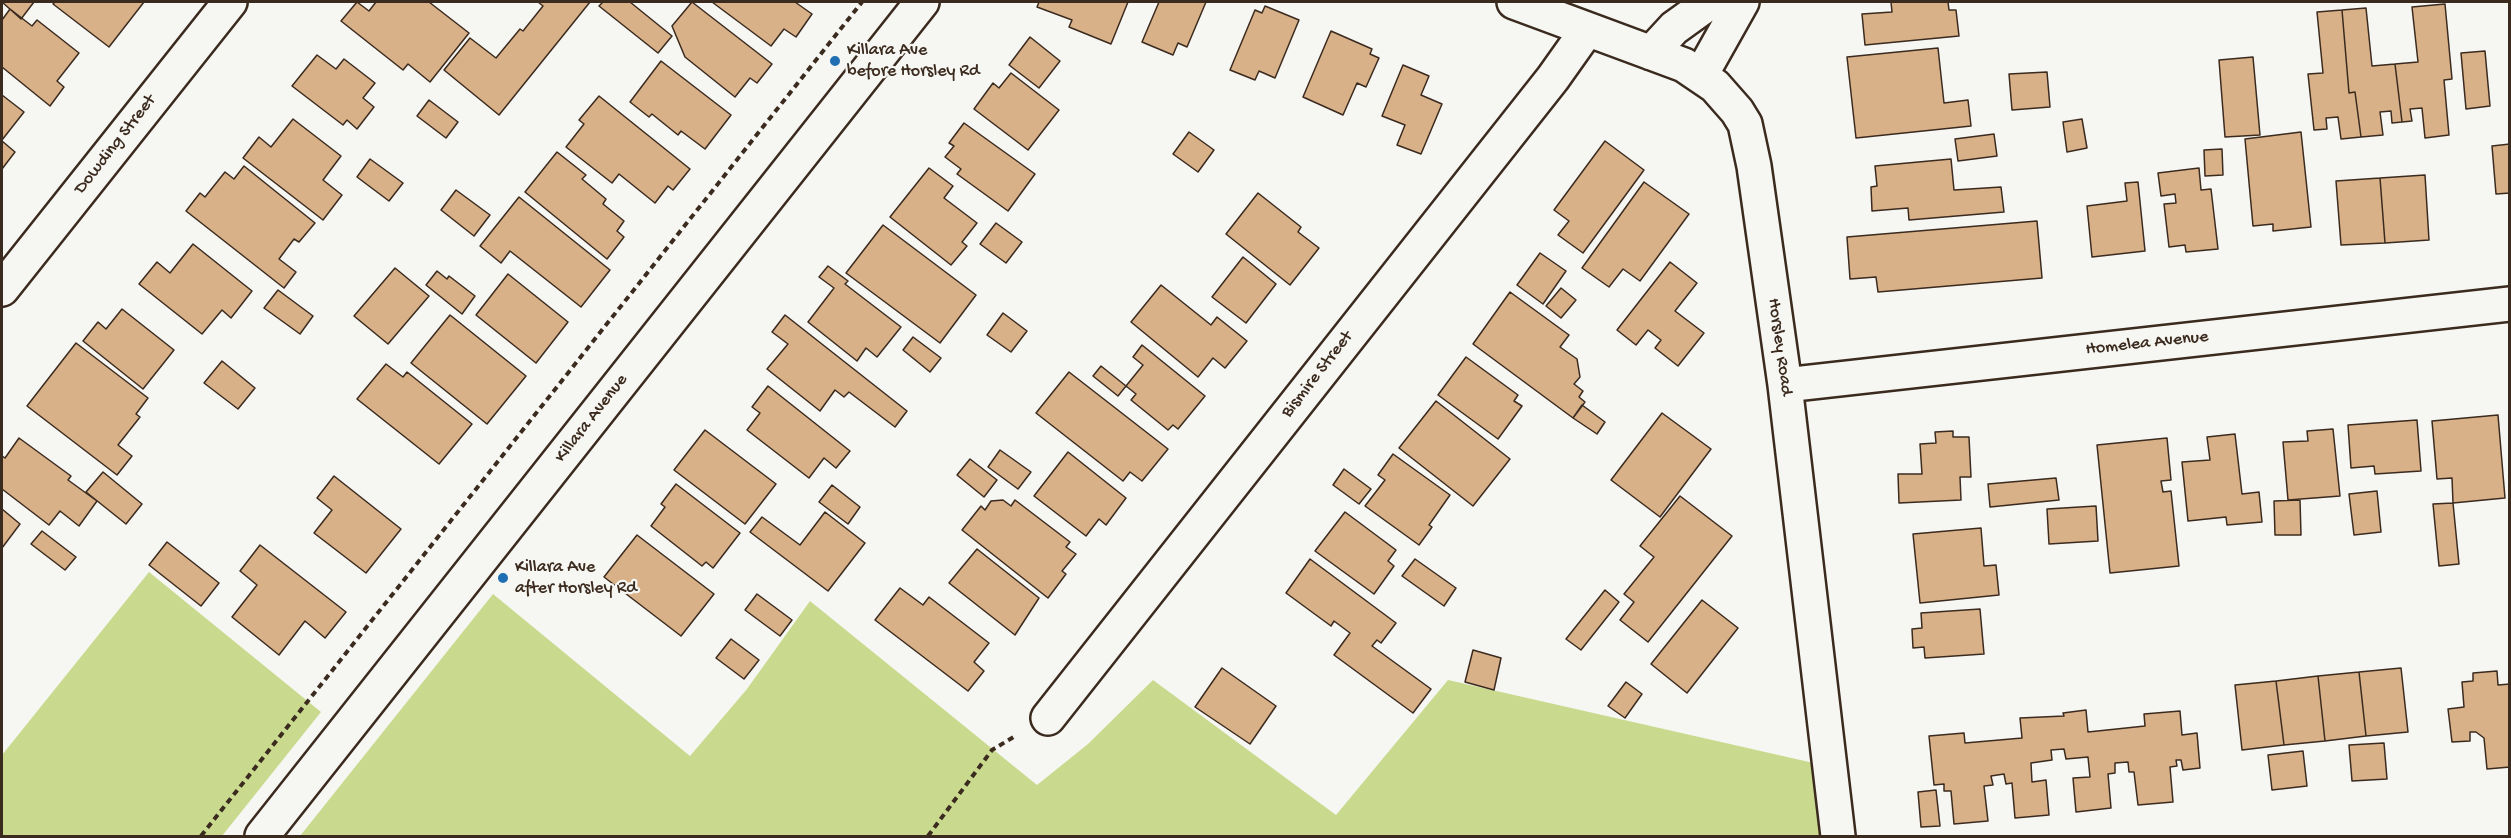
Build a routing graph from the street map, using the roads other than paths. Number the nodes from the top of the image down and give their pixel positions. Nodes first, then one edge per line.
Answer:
1 (230, 2) edge
2 (922, 2) edge
3 (1514, 2) edge
4 (1710, 2) edge
5 (1742, 2) edge
6 (1587, 30) junction
7 (1652, 53) junction
8 (1701, 75) junction
9 (2, 290) edge
10 (2510, 304) edge
11 (1785, 385) junction
12 (1048, 718) road end
13 (262, 837) edge
14 (1838, 837) edge

1 - 9 street, Dowding Street
2 - 13 street, Killara Avenue
3 - 6 street, Horsley Road
4 - 7 street
5 - 8 street
6 - 7 street, Horsley Road
6 - 12 street, Bismire Street
7 - 8 street, Horsley Road
8 - 11 street, Horsley Road
10 - 11 street, Homelea Avenue
11 - 14 street, Horsley Road

